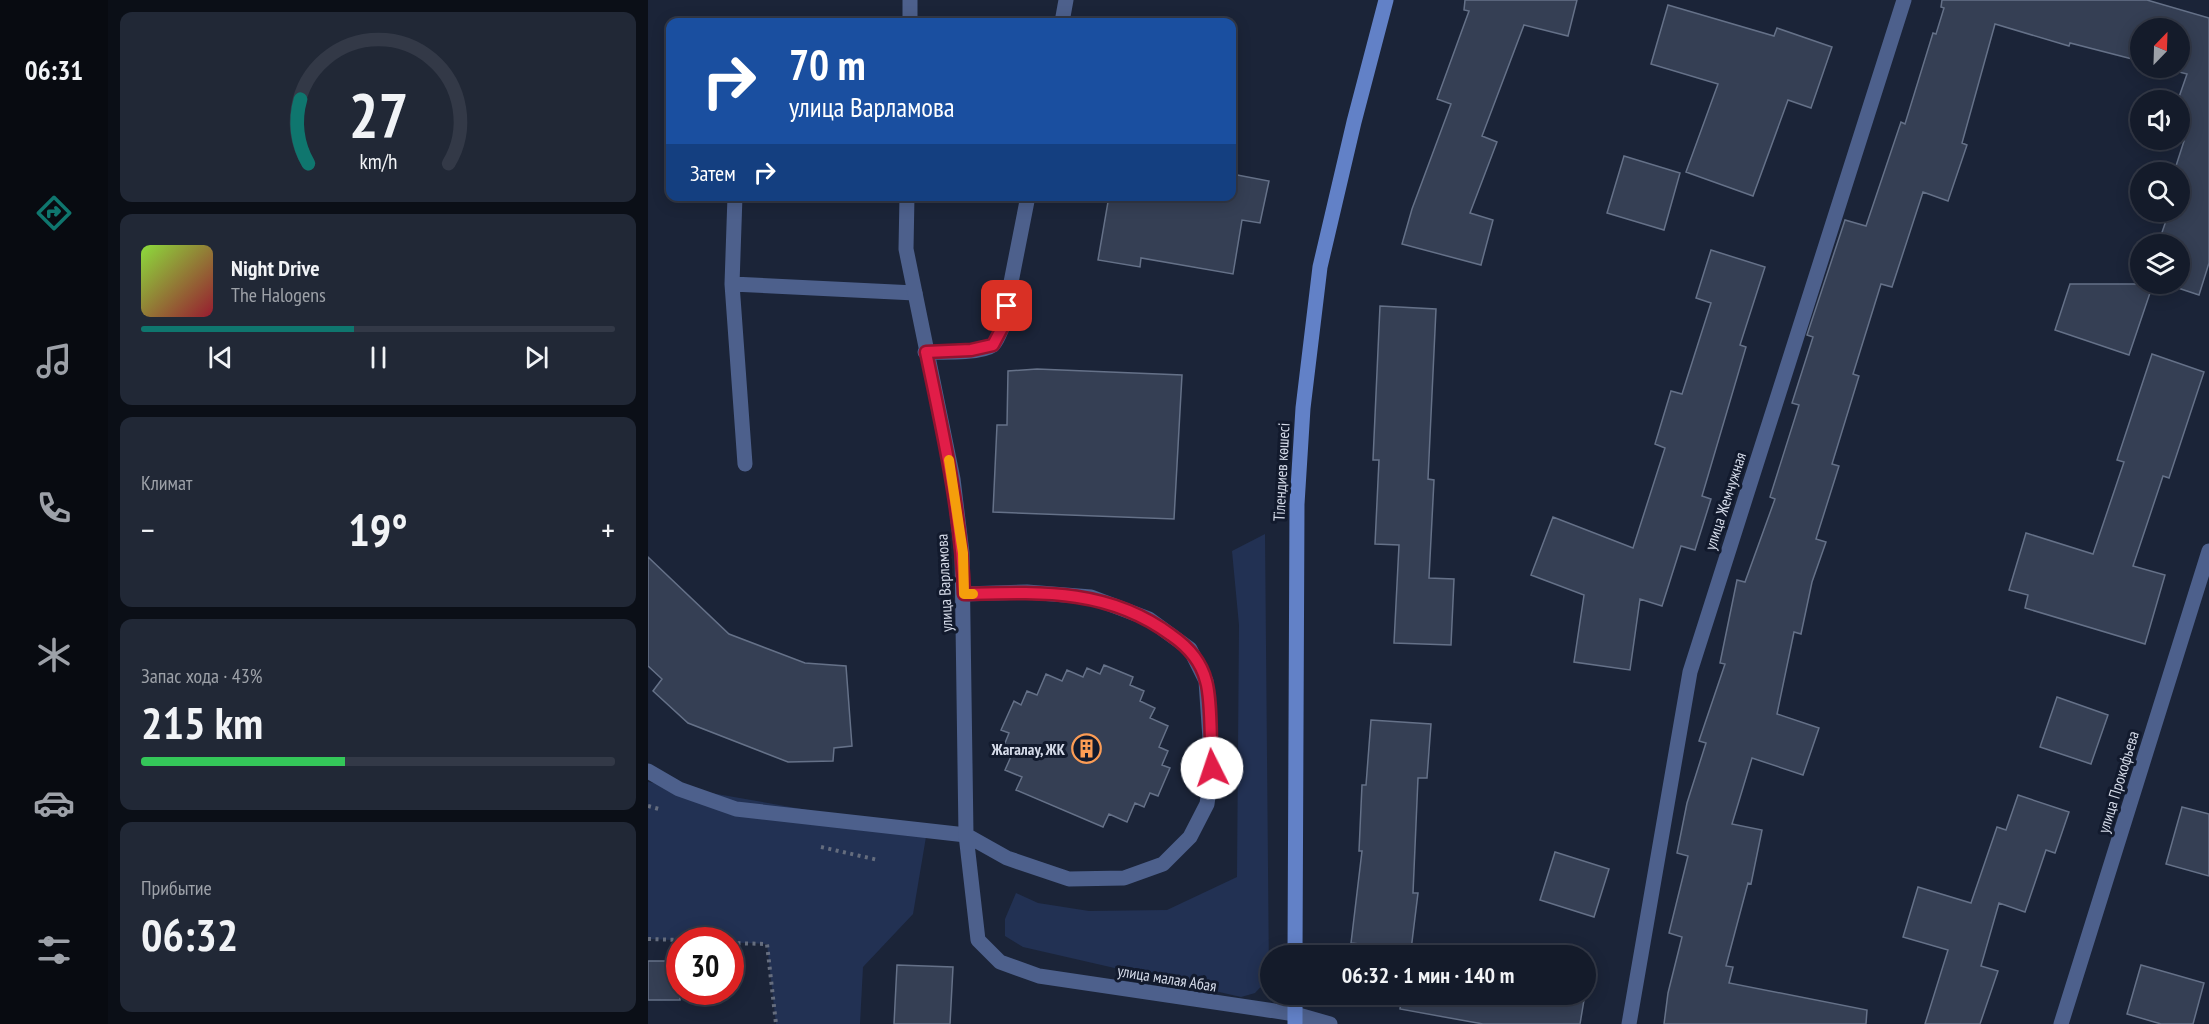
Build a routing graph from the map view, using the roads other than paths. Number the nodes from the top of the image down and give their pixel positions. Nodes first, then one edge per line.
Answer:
1 (910, 0) edge
2 (1066, 0) edge
3 (1386, 0) edge
4 (1904, 0) edge
5 (910, 18) edge
6 (1063, 18) edge
7 (735, 201) edge
8 (907, 201) edge
9 (1027, 201) edge
10 (732, 284) junction
11 (915, 293) junction
12 (926, 352) junction
13 (745, 464) dead end
14 (2209, 551) edge
15 (964, 594) junction
16 (648, 771) edge
17 (966, 836) junction
18 (1295, 945) edge
19 (1000, 962) joint
20 (1295, 1019) edge
21 (1330, 1024) edge
22 (1629, 1024) edge
23 (2061, 1024) edge

1 - 5 street
2 - 6 street
3 - 18 street, Тілендиев көшесі
4 - 22 street, улица Жемчужная
7 - 10 street
8 - 11 street, улица Варламова
9 - 12 street
10 - 11 street
10 - 13 street
11 - 12 street, улица Варламова
12 - 15 street, улица Варламова
14 - 23 street, улица Прокофьева
15 - 17 street, улица Варламова
15 - 17 street
16 - 17 street
17 - 19 street, улица Варламова
19 - 20 street, улица малая Абая
20 - 21 street, улица малая Абая

